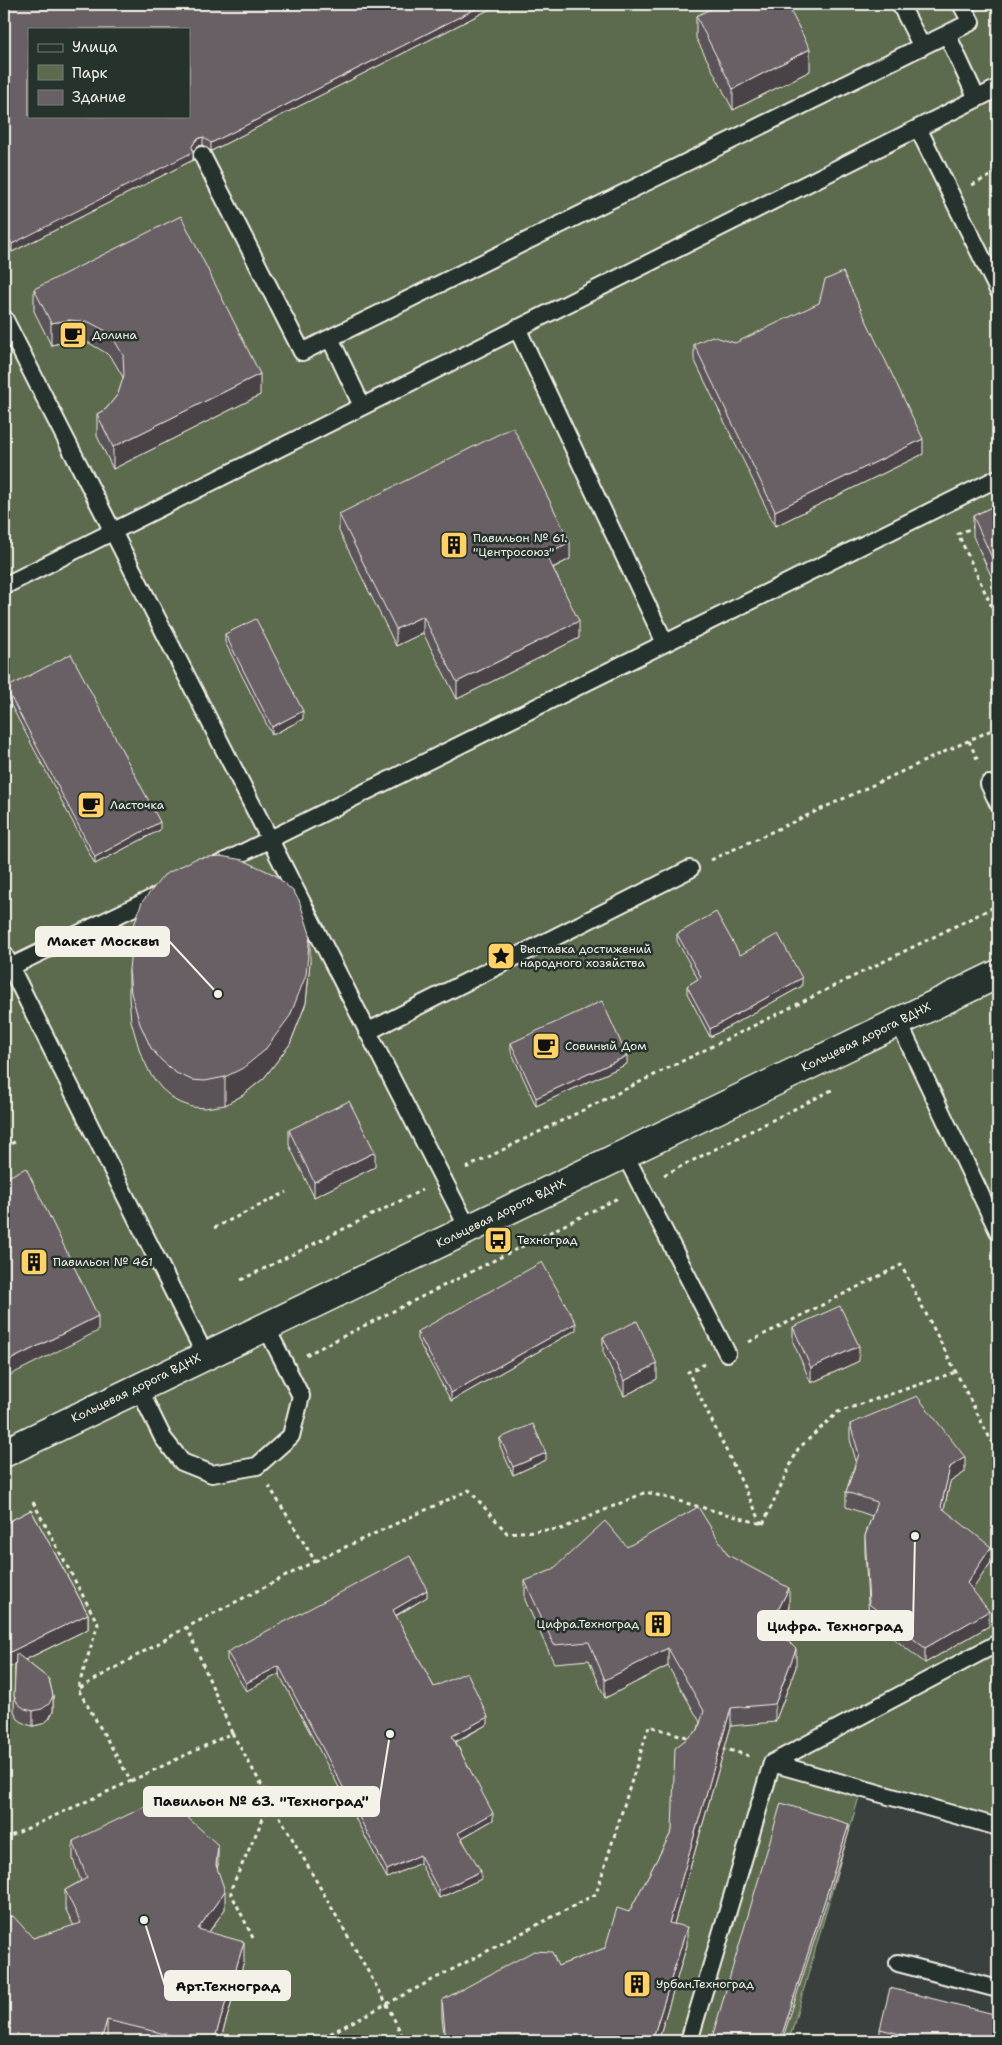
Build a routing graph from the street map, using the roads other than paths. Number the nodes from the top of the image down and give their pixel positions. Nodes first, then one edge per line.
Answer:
1 (900, 4) edge
2 (961, 4) edge
3 (947, 34) junction
4 (922, 47) junction
5 (998, 88) edge
6 (977, 99) junction
7 (918, 128) junction
8 (202, 155) dead end
9 (998, 290) edge
10 (4, 318) edge
11 (517, 328) junction
12 (330, 338) junction
13 (362, 406) junction
14 (998, 478) edge
15 (112, 531) junction
16 (4, 586) edge
17 (665, 643) junction
18 (989, 784) dead end
19 (998, 803) edge
20 (270, 840) junction
21 (690, 869) road end
22 (200, 874) edge
23 (174, 887) edge
24 (6, 964) edge
25 (998, 974) edge
26 (898, 1022) junction
27 (367, 1032) junction
28 (624, 1153) junction
29 (468, 1228) junction
30 (998, 1231) edge
31 (265, 1325) junction
32 (726, 1353) road end
33 (205, 1355) junction
34 (138, 1387) junction
35 (4, 1453) edge
36 (998, 1643) edge
37 (772, 1763) junction
38 (998, 1827) edge
39 (898, 1963) dead end
40 (998, 1988) edge
41 (689, 2041) edge

1 - 4 lane
2 - 3 lane
3 - 4 lane
3 - 6 lane
4 - 12 lane
5 - 6 lane
6 - 7 lane
7 - 9 lane
7 - 11 lane
8 - 12 lane
10 - 15 lane
11 - 13 lane
11 - 17 lane
12 - 13 lane
13 - 15 lane
14 - 17 lane
15 - 16 lane
15 - 20 lane
17 - 20 lane
18 - 19 lane
20 - 22 lane
20 - 27 lane
21 - 27 lane
23 - 24 lane
24 - 33 lane
25 - 26 street, Кольцевая дорога ВДНХ
26 - 28 street, Кольцевая дорога ВДНХ
26 - 30 lane
27 - 29 lane
28 - 29 street, Кольцевая дорога ВДНХ
28 - 32 lane
29 - 31 street, Кольцевая дорога ВДНХ
31 - 33 street, Кольцевая дорога ВДНХ
31 - 34 lane
33 - 34 street, Кольцевая дорога ВДНХ
34 - 35 street, Кольцевая дорога ВДНХ
36 - 37 lane
37 - 38 lane
37 - 41 lane
39 - 40 lane

